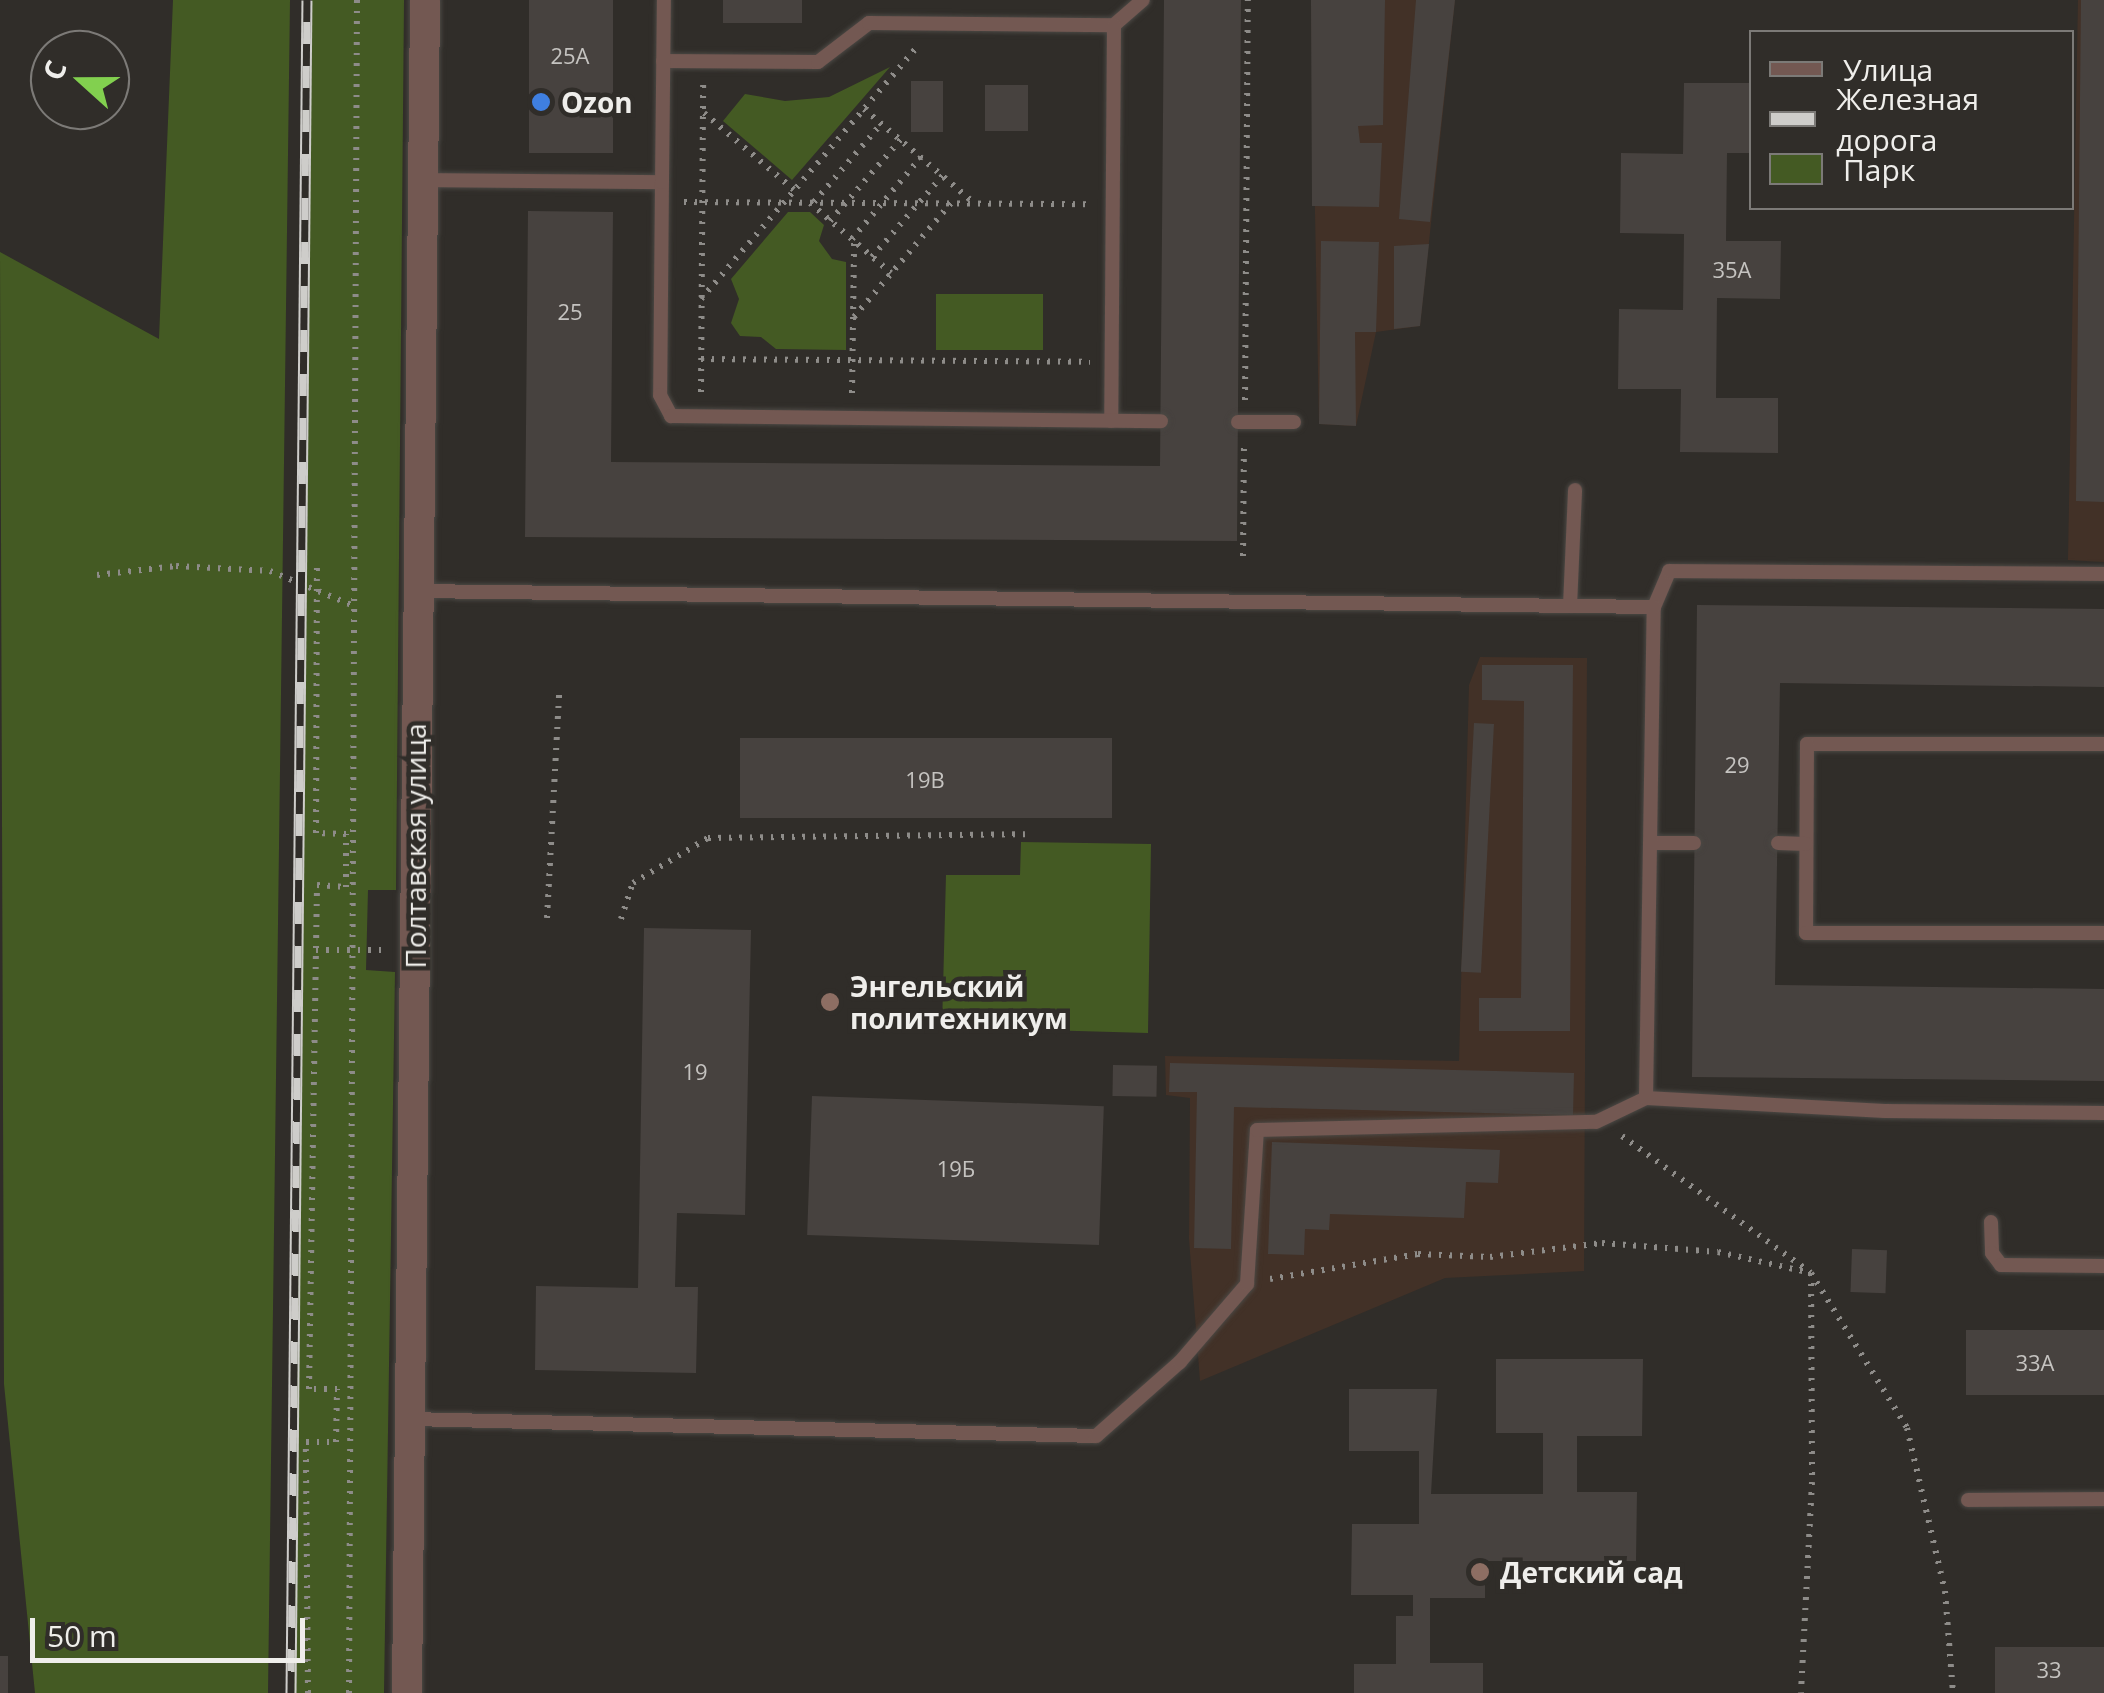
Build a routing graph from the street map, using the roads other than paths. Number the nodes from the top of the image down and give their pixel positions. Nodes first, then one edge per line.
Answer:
1 (425, 0) edge
2 (664, 0) edge
3 (1143, 0) edge
4 (1114, 25) junction
5 (663, 61) junction
6 (422, 180) junction
7 (662, 182) junction
8 (1111, 421) junction
9 (1161, 421) dead end
10 (1241, 422) road end
11 (1294, 422) dead end
12 (1575, 490) dead end
13 (2104, 574) edge
14 (417, 590) junction
15 (1570, 606) junction
16 (1654, 607) junction
17 (2104, 744) edge
18 (1650, 843) junction
19 (1694, 843) dead end
20 (1778, 844) dead end
21 (1806, 844) junction
22 (2104, 933) edge
23 (1646, 1098) junction
24 (2104, 1113) edge
25 (1992, 1222) dead end
26 (2104, 1266) edge
27 (411, 1419) junction
28 (2104, 1498) edge
29 (1968, 1500) dead end
30 (407, 1693) edge

1 - 6 street, Полтавская улица
2 - 5 lane
3 - 4 lane
4 - 5 lane
4 - 8 lane
5 - 7 lane
6 - 7 lane
6 - 14 street, Полтавская улица
7 - 8 lane
8 - 9 lane
10 - 11 lane
12 - 15 lane
13 - 16 lane
14 - 15 lane
14 - 27 street, Полтавская улица
15 - 16 lane
16 - 18 lane
17 - 21 lane
18 - 19 lane
18 - 23 lane
20 - 21 lane
21 - 22 lane
23 - 24 lane
23 - 27 lane
25 - 26 lane
27 - 30 street, Полтавская улица
28 - 29 lane

